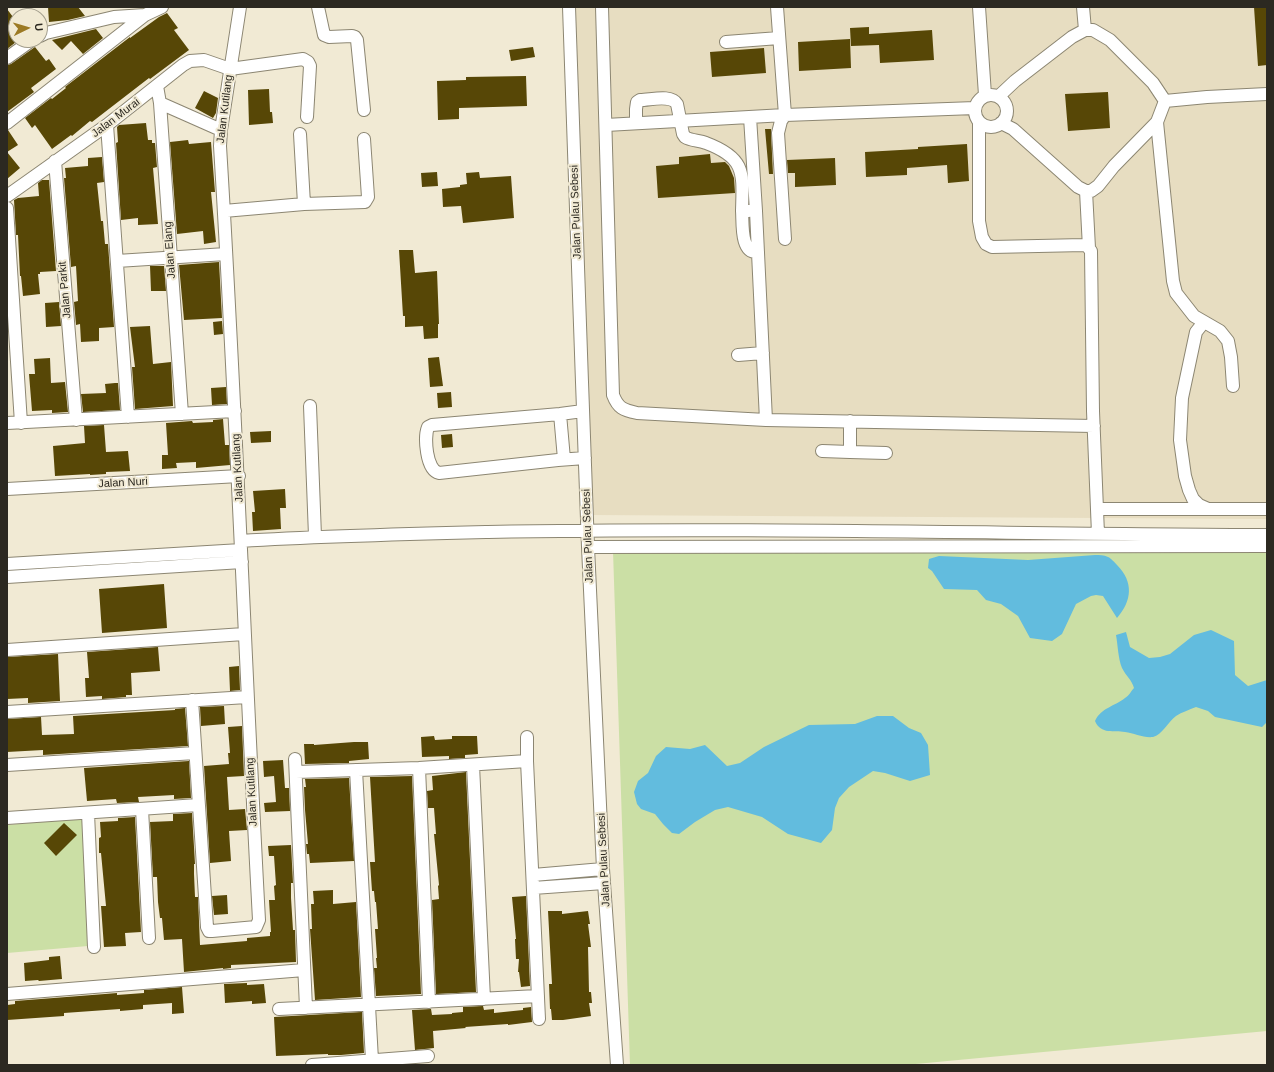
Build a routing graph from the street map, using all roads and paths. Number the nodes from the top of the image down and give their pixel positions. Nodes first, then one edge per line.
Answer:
1 (162, 7) edge
2 (240, 7) edge
3 (318, 7) edge
4 (570, 7) edge
5 (602, 7) edge
6 (777, 7) edge
7 (979, 7) edge
8 (1083, 7) edge
9 (145, 15) junction
10 (114, 17) junction
11 (1086, 30) junction
12 (124, 31) junction
13 (48, 33) edge
14 (779, 38) junction
15 (726, 42) dead end
16 (21, 48) edge
17 (7, 58) edge
18 (230, 69) junction
19 (157, 86) junction
20 (1267, 94) edge
21 (985, 96) junction
22 (999, 96) junction
23 (1165, 101) junction
24 (160, 102) junction
25 (975, 108) junction
26 (364, 110) dead end
27 (785, 115) junction
28 (307, 117) dead end
29 (750, 117) junction
30 (680, 121) junction
31 (979, 122) junction
32 (1158, 122) junction
33 (7, 123) edge
34 (636, 123) junction
35 (1001, 123) junction
36 (107, 125) junction
37 (606, 125) junction
38 (221, 130) junction
39 (300, 134) dead end
40 (364, 139) dead end
41 (55, 161) junction
42 (1086, 191) junction
43 (7, 196) edge
44 (304, 204) junction
45 (7, 208) edge
46 (224, 211) junction
47 (742, 211) junction
48 (756, 211) junction
49 (785, 239) dead end
50 (1089, 248) junction
51 (758, 252) junction
52 (226, 254) junction
53 (170, 258) junction
54 (117, 261) junction
55 (1204, 322) junction
56 (763, 354) junction
57 (738, 356) dead end
58 (1233, 386) dead end
59 (310, 406) dead end
60 (235, 411) junction
61 (583, 411) junction
62 (182, 414) junction
63 (560, 414) junction
64 (128, 417) junction
65 (76, 420) junction
66 (766, 420) junction
67 (850, 420) junction
68 (7, 423) edge
69 (21, 423) junction
70 (1094, 426) junction
71 (822, 451) dead end
72 (850, 452) junction
73 (886, 453) dead end
74 (585, 458) junction
75 (564, 459) junction
76 (239, 476) junction
77 (7, 489) edge
78 (1097, 509) junction
79 (1208, 509) junction
80 (1267, 509) edge
81 (588, 530) junction
82 (1098, 534) junction
83 (1267, 535) edge
84 (315, 536) junction
85 (241, 545) junction
86 (1267, 546) edge
87 (588, 547) junction
88 (158, 555) junction
89 (242, 562) junction
90 (7, 564) edge
91 (158, 568) junction
92 (7, 577) edge
93 (244, 634) junction
94 (7, 650) edge
95 (247, 697) junction
96 (192, 700) junction
97 (7, 712) edge
98 (527, 737) dead end
99 (195, 753) junction
100 (295, 760) dead end
101 (527, 761) junction
102 (7, 765) edge
103 (473, 765) junction
104 (419, 768) junction
105 (356, 770) junction
106 (296, 772) junction
107 (198, 805) junction
108 (142, 809) junction
109 (88, 813) junction
110 (7, 818) edge
111 (603, 869) junction
112 (533, 875) junction
113 (604, 883) junction
114 (533, 888) junction
115 (149, 938) dead end
116 (94, 947) dead end
117 (304, 970) junction
118 (7, 994) edge
119 (538, 996) junction
120 (484, 999) junction
121 (430, 1002) junction
122 (370, 1005) junction
123 (306, 1008) junction
124 (279, 1009) dead end
125 (539, 1018) dead end
126 (428, 1056) dead end
127 (372, 1060) junction
128 (312, 1065) edge
129 (617, 1065) edge

1 - 9 street
2 - 18 street, Jalan Kutilang
3 - 26 street
4 - 61 street, Jalan Pulau Sebesi
5 - 37 street
6 - 14 street
7 - 21 street
8 - 11 street
9 - 10 street
9 - 12 street
10 - 12 street
10 - 13 street
11 - 22 street
11 - 23 street
12 - 33 street
14 - 15 street
14 - 27 street
16 - 17 street
18 - 19 street, Jalan Murai
18 - 28 street
18 - 38 street, Jalan Kutilang
19 - 24 street, Jalan Elang
19 - 36 street, Jalan Murai
20 - 23 street
21 - 22 street
21 - 25 street
22 - 35 street
23 - 32 street
24 - 38 street
24 - 53 street, Jalan Elang
25 - 27 street
25 - 31 street
27 - 29 street
27 - 49 street
29 - 30 street
29 - 48 street
30 - 34 street
30 - 34 street
30 - 47 street
31 - 35 street
31 - 50 street
32 - 42 street
32 - 55 street
34 - 37 street
35 - 42 street
36 - 41 street, Jalan Murai
36 - 54 street
37 - 66 street
38 - 46 street, Jalan Kutilang
39 - 44 street
40 - 44 street
41 - 43 street, Jalan Murai
41 - 65 street, Jalan Parkit
42 - 50 street
44 - 46 street
45 - 69 street
46 - 52 street, Jalan Kutilang
47 - 48 street
47 - 51 street
48 - 51 street
50 - 70 street
51 - 56 street
52 - 53 street
52 - 60 street, Jalan Kutilang
53 - 54 street
53 - 62 street, Jalan Elang
54 - 64 street
55 - 58 street
55 - 79 street
56 - 57 street
56 - 66 street
59 - 84 street
60 - 62 street
60 - 76 street, Jalan Kutilang
61 - 63 street
61 - 74 street, Jalan Pulau Sebesi
62 - 64 street
63 - 75 street
63 - 75 street
64 - 65 street
65 - 69 street
66 - 67 street
67 - 70 street
67 - 72 street
68 - 69 street
70 - 78 street
71 - 72 street
72 - 73 street
74 - 75 street
74 - 81 street, Jalan Pulau Sebesi
76 - 77 street, Jalan Nuri
76 - 85 street, Jalan Kutilang
78 - 79 street
78 - 82 street
79 - 80 street
81 - 82 street
81 - 84 street
81 - 87 street, Jalan Pulau Sebesi
82 - 83 street
84 - 85 street
85 - 88 street
85 - 89 street, Jalan Kutilang
86 - 87 street
87 - 111 street, Jalan Pulau Sebesi
88 - 90 street
88 - 91 street
89 - 91 street
89 - 93 street, Jalan Kutilang
91 - 92 street
93 - 94 street
93 - 95 street, Jalan Kutilang
95 - 96 street
95 - 107 street, Jalan Kutilang
96 - 97 street
96 - 99 street
98 - 101 street
99 - 102 street
99 - 107 street
100 - 106 street
101 - 103 street
101 - 112 street
103 - 104 street
103 - 120 street
104 - 105 street
104 - 121 street
105 - 106 street
105 - 122 street
106 - 117 street
107 - 108 street
108 - 109 street
108 - 115 street
109 - 110 street
109 - 116 street
111 - 112 street
111 - 113 street, Jalan Pulau Sebesi
112 - 114 street
113 - 114 street
113 - 129 street, Jalan Pulau Sebesi
114 - 119 street
117 - 118 street
117 - 123 street
119 - 120 street
119 - 125 street
120 - 121 street
121 - 122 street
122 - 123 street
122 - 127 street
123 - 124 street
126 - 127 street
127 - 128 street

